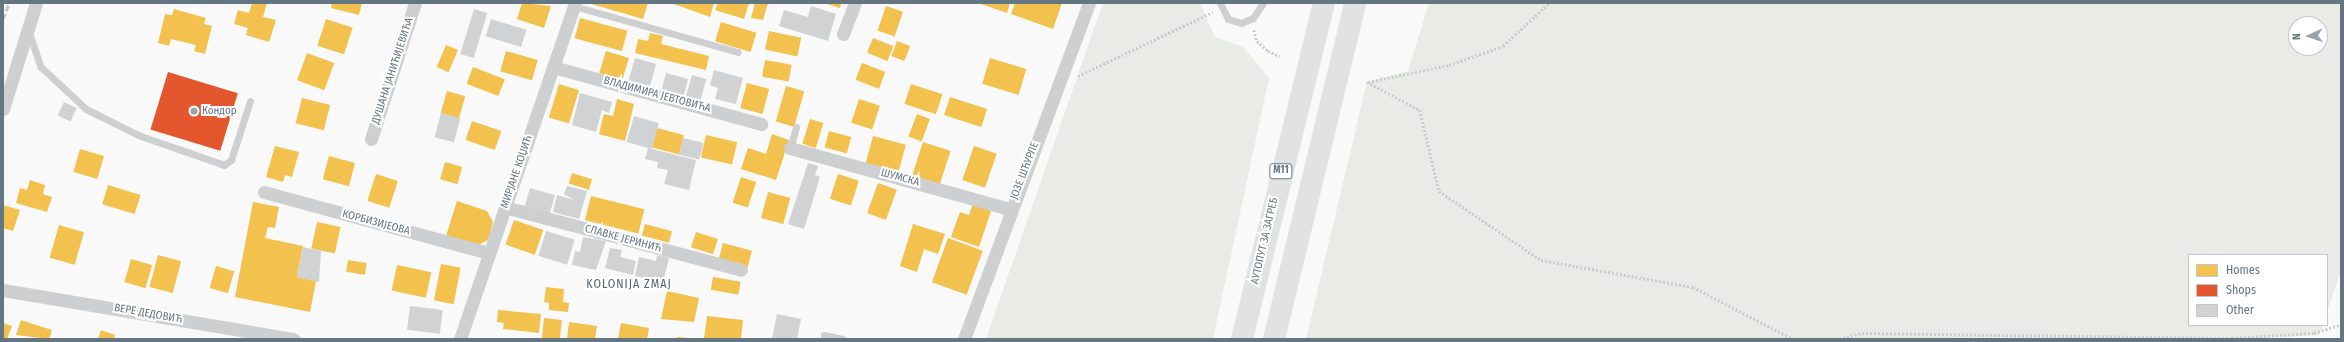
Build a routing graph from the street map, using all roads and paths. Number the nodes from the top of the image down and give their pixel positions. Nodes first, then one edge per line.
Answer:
1 (36, 3) edge
2 (415, 3) edge
3 (855, 3) edge
4 (1089, 3) edge
5 (1263, 3) edge
6 (1324, 3) edge
7 (1355, 3) edge
8 (1549, 3) edge
9 (574, 4) edge
10 (1220, 6) edge
11 (1250, 20) junction
12 (28, 31) junction
13 (843, 34) dead end
14 (738, 52) dead end
15 (1280, 56) dead end
16 (553, 67) junction
17 (1057, 86) junction
18 (250, 101) dead end
19 (3, 109) edge
20 (761, 124) dead end
21 (796, 127) dead end
22 (372, 139) dead end
23 (790, 148) joint
24 (264, 192) dead end
25 (505, 207) junction
26 (1010, 209) junction
27 (489, 254) junction
28 (741, 270) dead end
29 (3, 290) edge
30 (2341, 324) edge
31 (824, 335) dead end
32 (294, 339) edge
33 (460, 339) edge
34 (843, 339) edge
35 (964, 339) edge
36 (1242, 339) edge
37 (1274, 339) edge
38 (1793, 339) edge
39 (1839, 339) edge

1 - 12 street
2 - 22 street, ДУШАНА ЈАНИЋИЈЕВИЋА
3 - 13 street
4 - 17 street, ЈОЗЕ ШЋУРЛЕ
5 - 11 lane
6 - 36 highway, АУТОПУТ ЗА ЗАГРЕБ / M11
7 - 37 highway
8 - 38 path
9 - 14 lane, МИРЈАНЕ КОЏИЋ
9 - 16 street, МИРЈАНЕ КОЏИЋ
10 - 11 lane
10 - 17 path
11 - 15 path
12 - 18 lane
12 - 19 street
16 - 20 street, ВЛАДИМИРА ЈЕВТОВИЋА
16 - 25 street, МИРЈАНЕ КОЏИЋ
17 - 26 street, ЈОЗЕ ШЋУРЛЕ
21 - 23 lane
23 - 26 street, ШУМСКА
24 - 27 street, КОРБИЗИЈЕОВА
25 - 27 street, МИРЈАНЕ КОЏИЋ
25 - 28 street, СЛАВКЕ ЈЕРИНИЋ
26 - 35 street, ЈОЗЕ ШЋУРЛЕ
27 - 33 street, МИРЈАНЕ КОЏИЋ
29 - 32 street, ВЕРЕ ДЕДОВИЋ
30 - 39 path
31 - 34 lane

